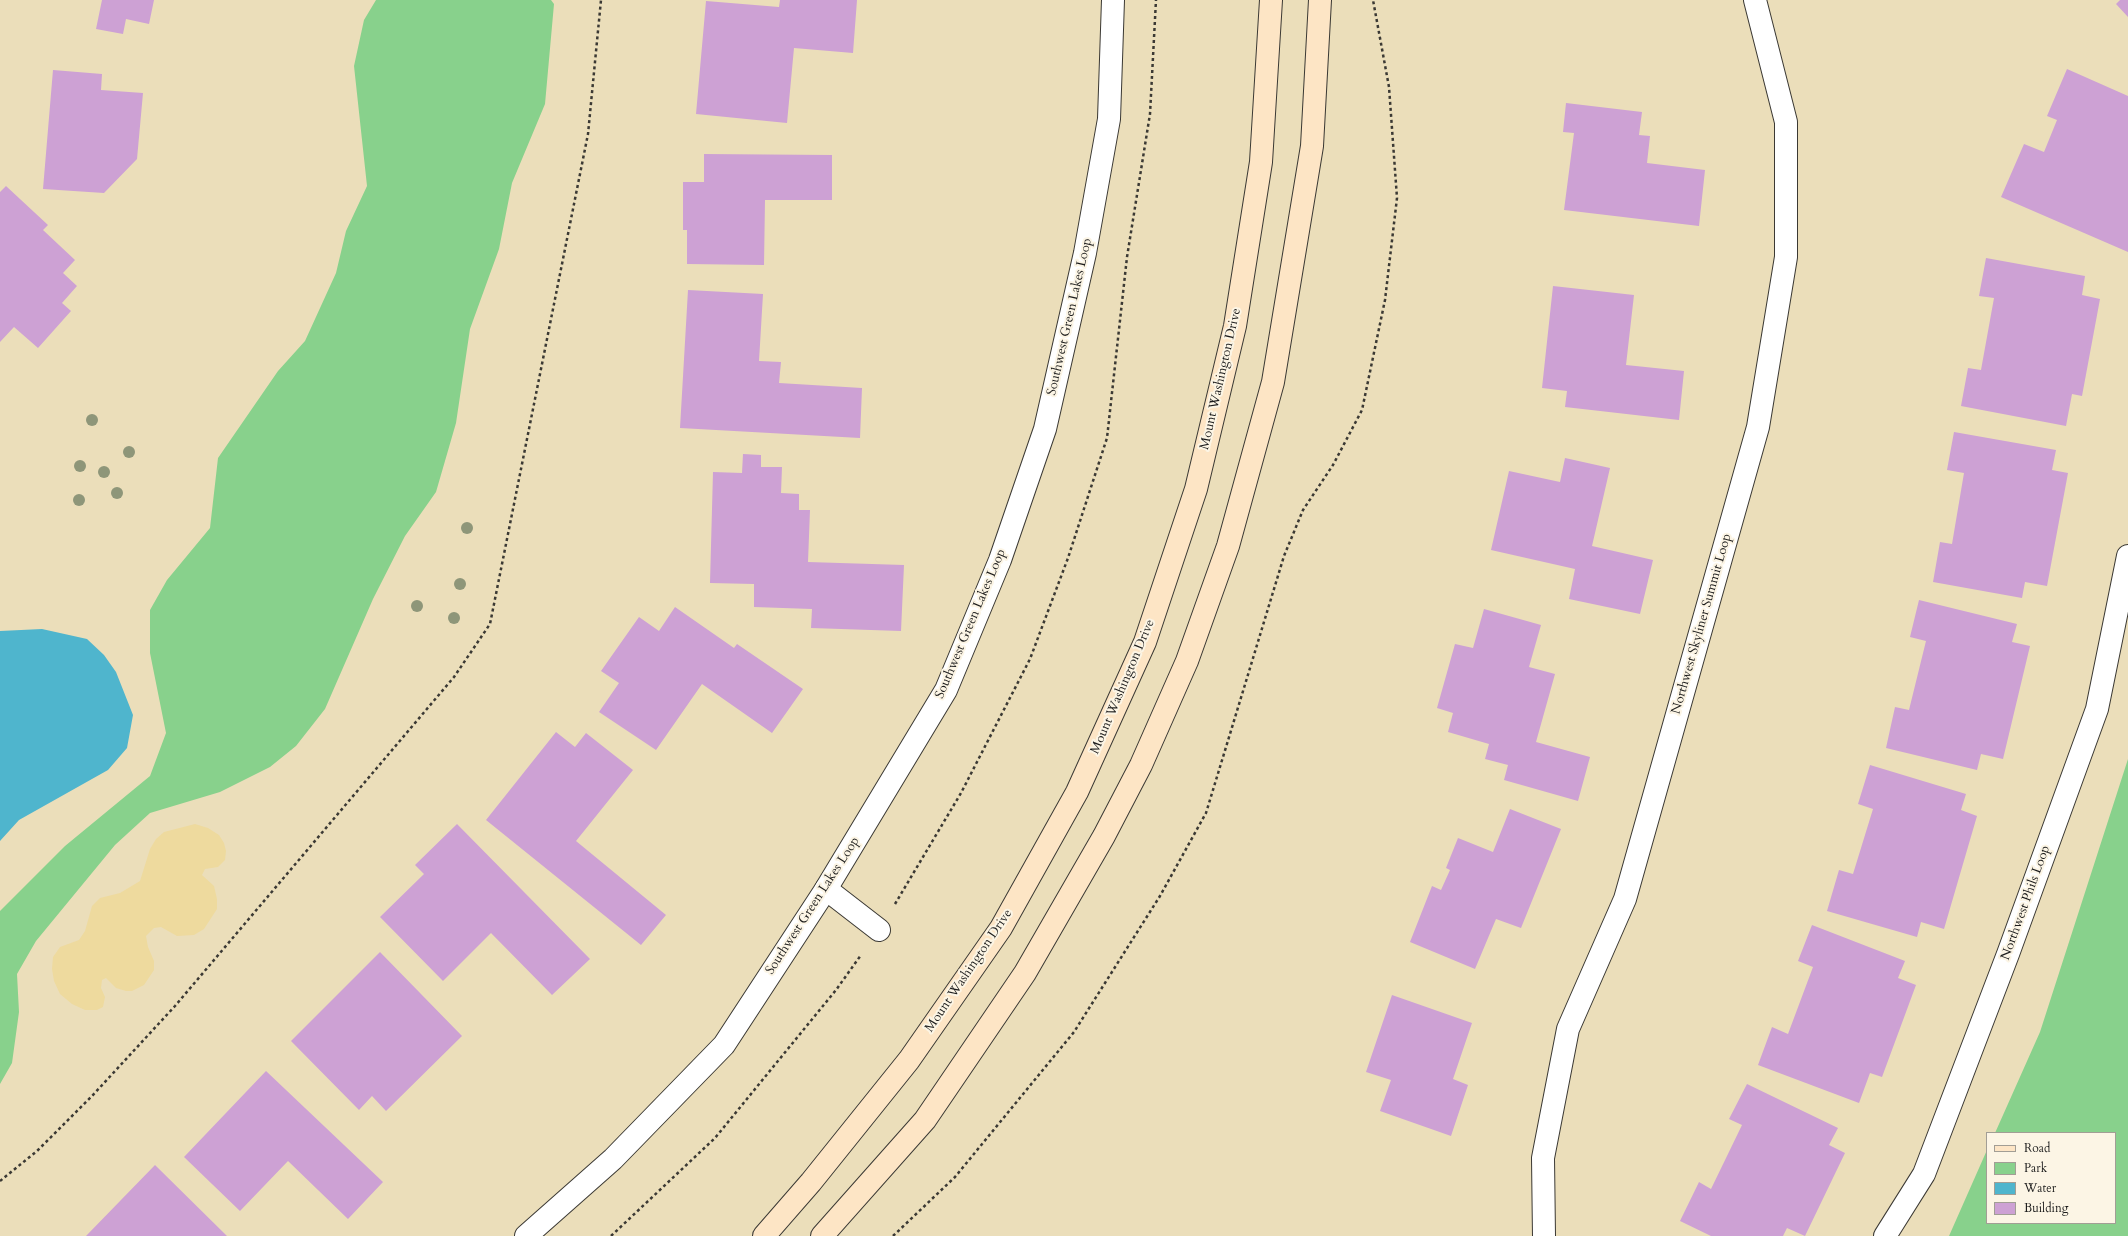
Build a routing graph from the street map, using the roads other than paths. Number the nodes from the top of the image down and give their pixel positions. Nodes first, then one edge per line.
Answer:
1 (1113, 0) edge
2 (1272, 0) edge
3 (1320, 0) edge
4 (1755, 0) edge
5 (2128, 556) edge
6 (826, 889) junction
7 (879, 930) dead end
8 (526, 1236) edge
9 (764, 1236) edge
10 (822, 1236) edge
11 (1544, 1236) edge
12 (1885, 1236) edge

1 - 6 street, Southwest Green Lakes Loop
2 - 9 main road, Mount Washington Drive
3 - 10 main road
4 - 11 street, Northwest Skyliner Summit Loop
5 - 12 street, Northwest Phils Loop
6 - 7 street
6 - 8 street, Southwest Green Lakes Loop

